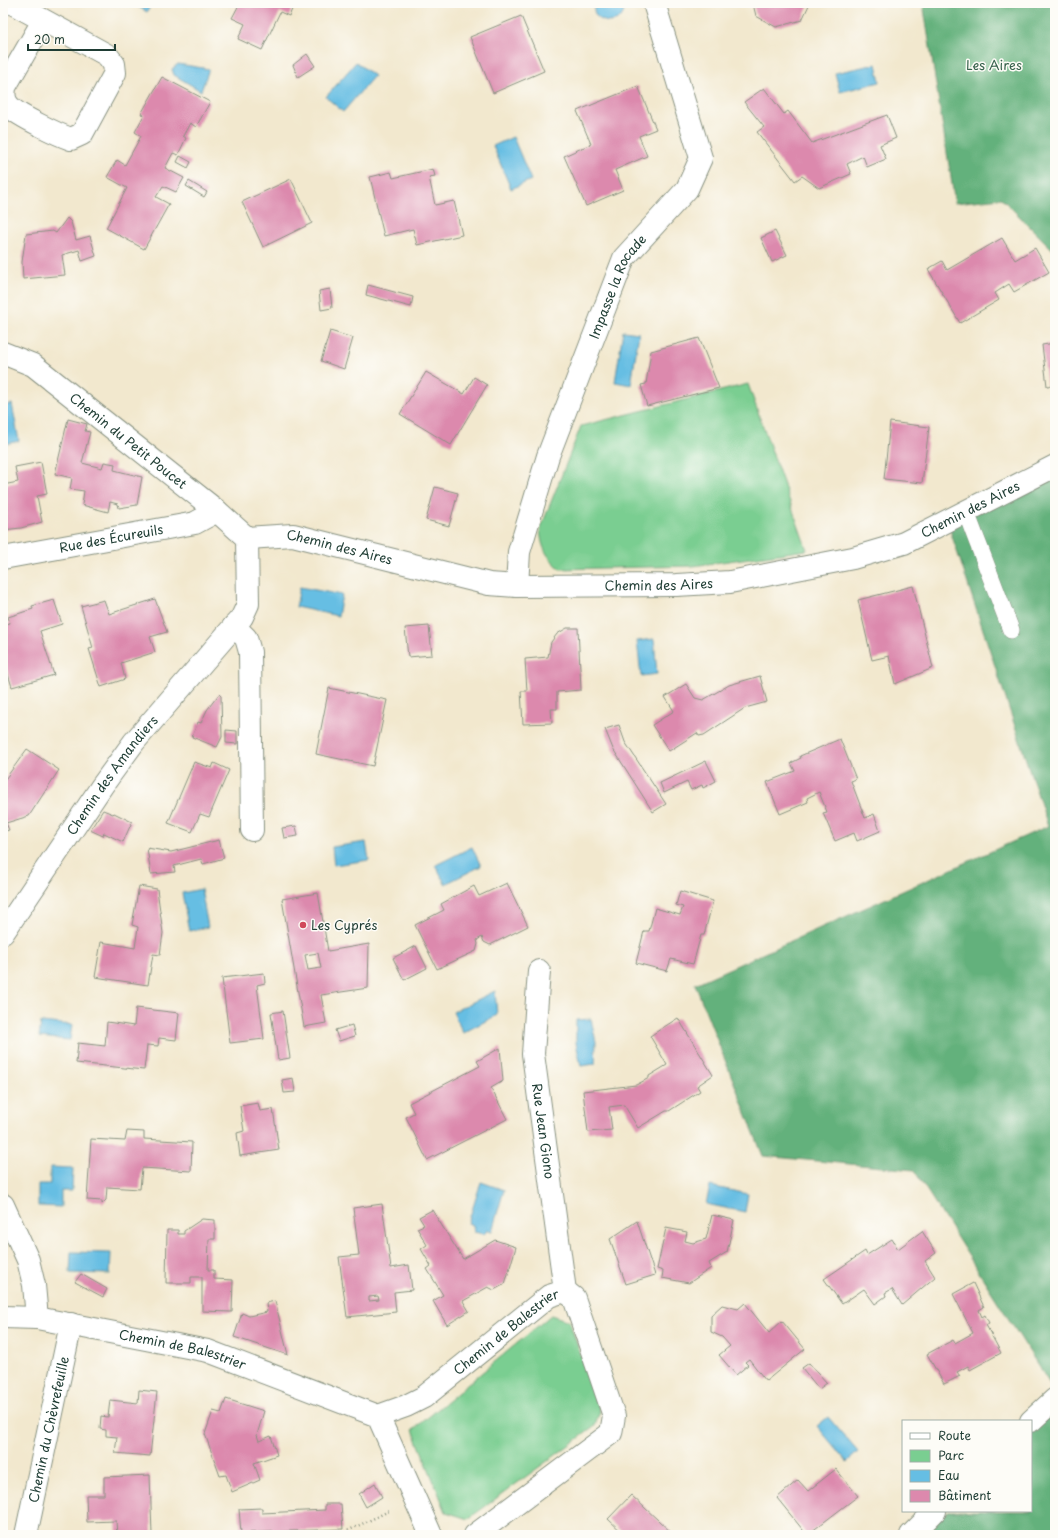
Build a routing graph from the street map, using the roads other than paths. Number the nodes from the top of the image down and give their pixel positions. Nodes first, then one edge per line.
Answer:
1 (12, 3) edge
2 (654, 3) edge
3 (43, 20) junction
4 (3, 353) edge
5 (1055, 466) edge
6 (217, 511) junction
7 (966, 512) junction
8 (247, 538) junction
9 (3, 558) edge
10 (517, 586) junction
11 (234, 626) junction
12 (1011, 630) dead end
13 (252, 830) dead end
14 (3, 933) edge
15 (539, 971) dead end
16 (3, 1205) edge
17 (565, 1291) junction
18 (3, 1317) edge
19 (36, 1318) junction
20 (71, 1324) junction
21 (1055, 1399) edge
22 (378, 1416) junction
23 (1032, 1420) edge
24 (934, 1512) edge
25 (26, 1535) edge
26 (431, 1535) edge
27 (475, 1535) edge
28 (911, 1535) edge

1 - 3 street
2 - 10 street, Impasse la Rocade
3 - 3 street
4 - 6 street, Chemin du Petit Poucet
5 - 7 street, Chemin des Aires
6 - 8 street, Chemin du Petit Poucet
6 - 9 street, Rue des Écureuils
7 - 10 street, Chemin des Aires
7 - 12 lane
8 - 10 street, Chemin des Aires
8 - 11 street, Chemin des Amandiers
11 - 13 street
11 - 14 street, Chemin des Amandiers
15 - 17 street, Rue Jean Giono
16 - 19 street
17 - 22 street, Chemin de Balestrier
17 - 27 street, Chemin de Balestrier
18 - 19 street, Chemin de Balestrier
19 - 20 street, Chemin de Balestrier
20 - 22 street, Chemin de Balestrier
20 - 25 street, Chemin du Chèvrefeuille
21 - 23 street
22 - 26 street
24 - 28 street

